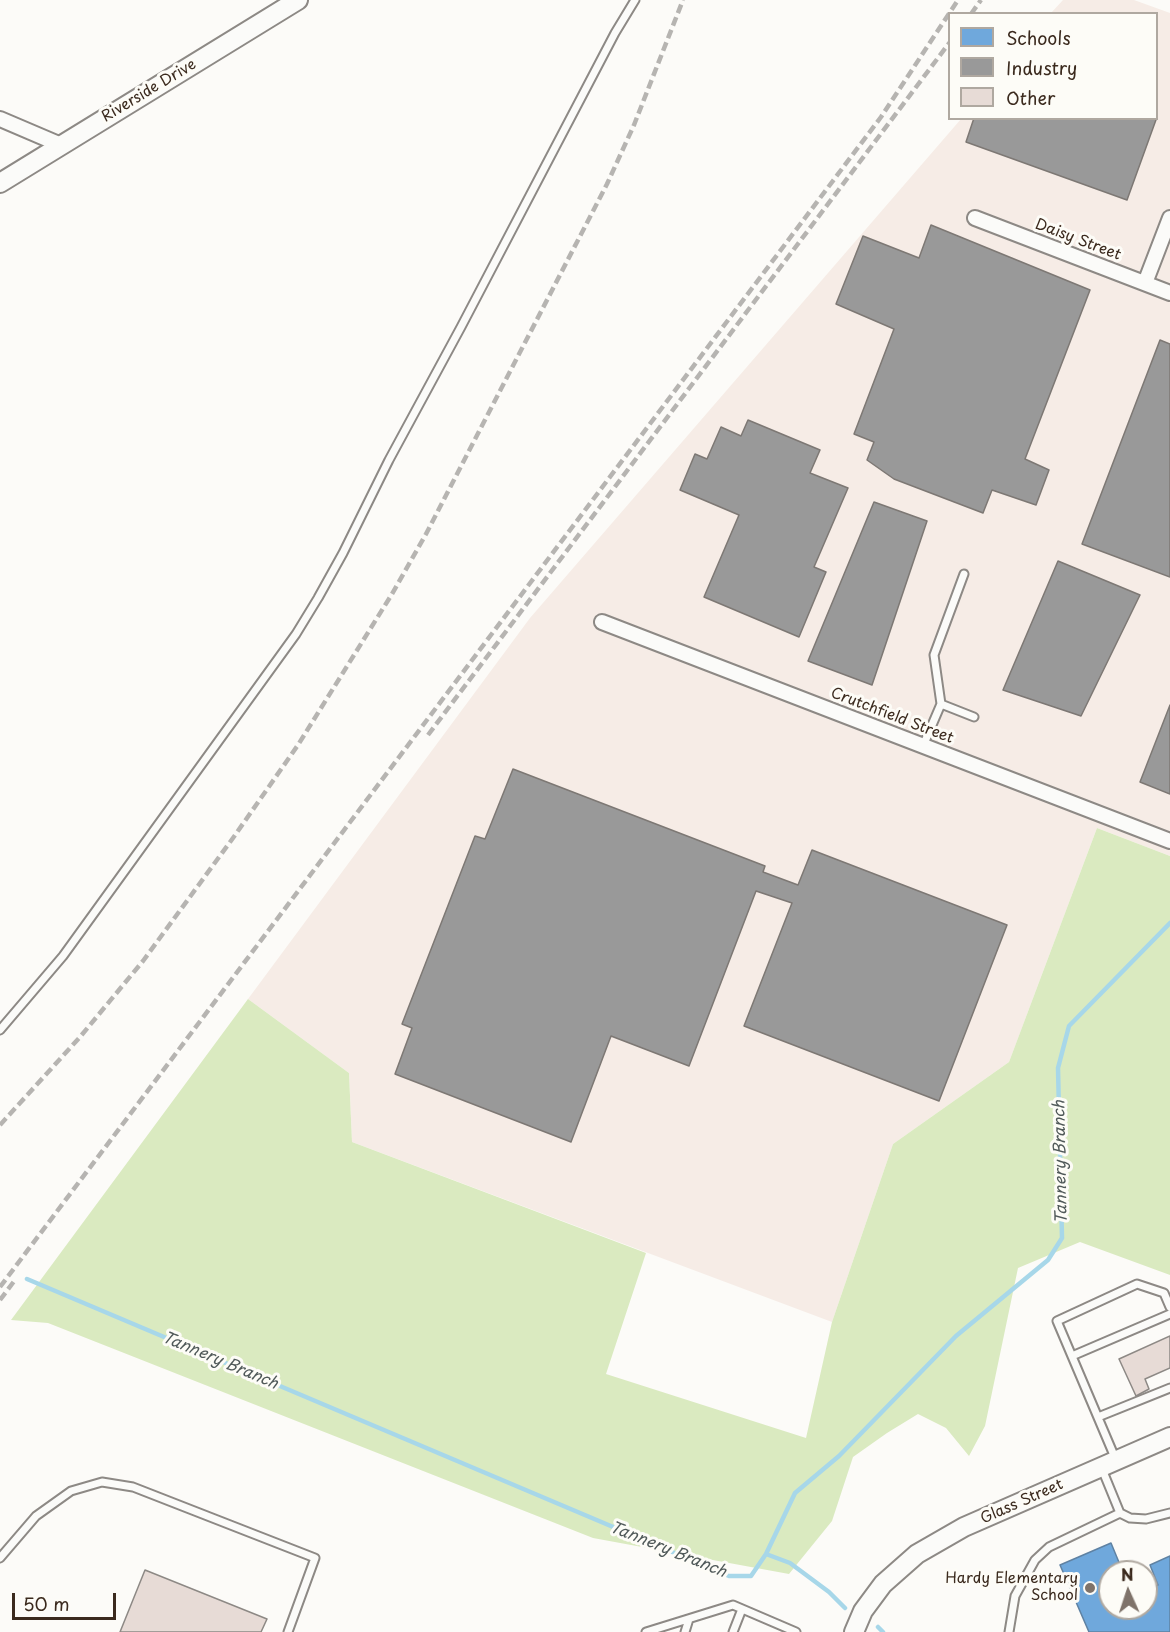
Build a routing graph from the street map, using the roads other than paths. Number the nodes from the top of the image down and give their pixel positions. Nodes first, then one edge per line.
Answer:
1 (298, 0) edge
2 (635, 0) edge
3 (0, 119) edge
4 (61, 145) junction
5 (0, 183) edge
6 (975, 218) dead end
7 (1170, 218) edge
8 (1144, 284) junction
9 (1170, 293) edge
10 (964, 574) dead end
11 (602, 622) dead end
12 (942, 704) junction
13 (974, 717) dead end
14 (923, 746) junction
15 (1170, 841) edge
16 (0, 1030) edge
17 (1170, 1307) edge
18 (1170, 1314) edge
19 (1072, 1356) junction
20 (1170, 1388) edge
21 (1098, 1417) junction
22 (1170, 1437) edge
23 (1109, 1464) junction
24 (1170, 1513) edge
25 (1120, 1514) junction
26 (0, 1558) edge
27 (741, 1609) junction
28 (688, 1619) junction
29 (288, 1632) edge
30 (646, 1632) edge
31 (685, 1632) edge
32 (733, 1632) edge
33 (796, 1632) edge
34 (854, 1632) edge
35 (1009, 1632) edge

1 - 4 street, Riverside Drive
2 - 16 lane
3 - 4 street
4 - 5 street, Riverside Drive
6 - 8 street, Daisy Street
7 - 8 street
8 - 9 street, Daisy Street
10 - 12 lane
11 - 14 street, Crutchfield Street
12 - 13 lane
12 - 14 lane
14 - 15 street, Crutchfield Street
17 - 19 lane
18 - 19 lane
19 - 21 lane
20 - 21 lane
21 - 23 lane
22 - 23 street, Glass Street
23 - 25 lane
23 - 34 street, Glass Street
24 - 25 lane
25 - 35 lane
26 - 29 lane
27 - 28 lane
27 - 32 lane
27 - 33 lane
28 - 30 lane
28 - 31 lane

